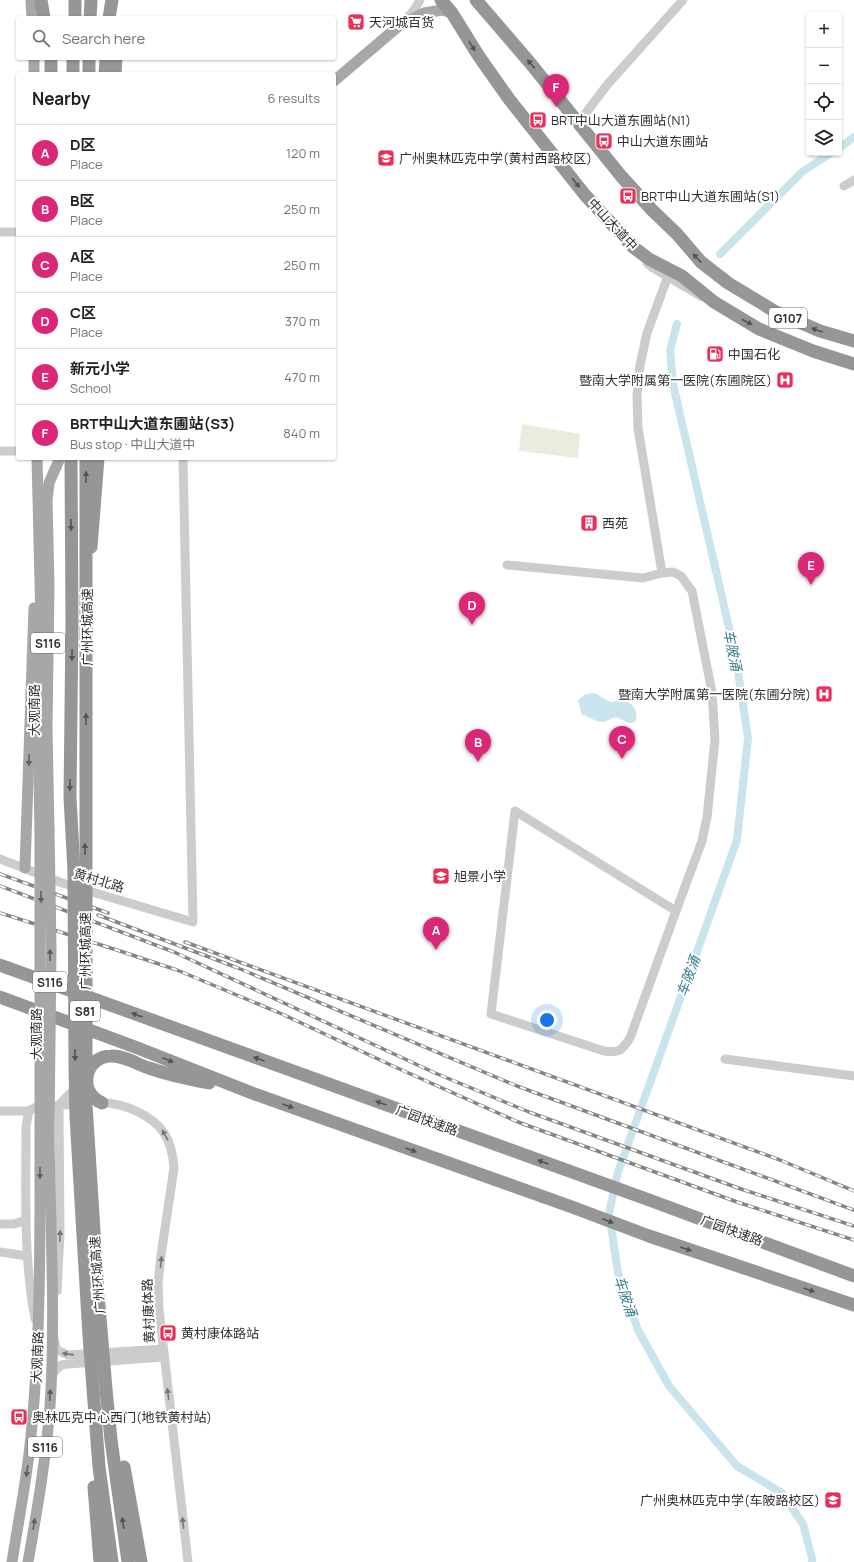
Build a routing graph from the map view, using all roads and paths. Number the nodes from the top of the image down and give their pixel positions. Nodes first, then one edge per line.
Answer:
1 (31, 0) edge
2 (41, 0) edge
3 (50, 0) edge
4 (75, 0) edge
5 (91, 0) edge
6 (112, 0) edge
7 (120, 0) edge
8 (420, 0) edge
9 (442, 0) edge
10 (683, 0) edge
11 (478, 1) edge
12 (452, 13) junction
13 (32, 16) edge
14 (44, 16) edge
15 (50, 16) edge
16 (75, 16) edge
17 (90, 16) edge
18 (109, 16) edge
19 (119, 16) edge
20 (400, 25) junction
21 (34, 60) edge
22 (74, 60) edge
23 (89, 60) edge
24 (106, 60) edge
25 (116, 60) edge
26 (34, 72) edge
27 (73, 72) edge
28 (89, 72) edge
29 (105, 72) edge
30 (115, 72) edge
31 (336, 80) edge
32 (578, 122) junction
33 (854, 180) edge
34 (844, 186) dead end
35 (0, 232) edge
36 (16, 232) edge
37 (633, 247) junction
38 (668, 276) junction
39 (714, 302) junction
40 (854, 341) edge
41 (854, 364) edge
42 (0, 451) edge
43 (16, 451) edge
44 (37, 460) edge
45 (58, 460) edge
46 (71, 460) edge
47 (86, 460) edge
48 (98, 460) edge
49 (183, 460) edge
50 (507, 565) dead end
51 (40, 569) junction
52 (662, 573) junction
53 (87, 583) junction
54 (45, 830) junction
55 (0, 859) edge
56 (25, 868) junction
57 (676, 910) junction
58 (0, 965) edge
59 (0, 996) edge
60 (725, 1059) dead end
61 (854, 1076) edge
62 (86, 1078) junction
63 (252, 1093) junction
64 (102, 1103) junction
65 (59, 1105) junction
66 (0, 1111) edge
67 (29, 1111) junction
68 (45, 1134) junction
69 (78, 1144) junction
70 (26, 1220) junction
71 (0, 1224) edge
72 (0, 1252) edge
73 (793, 1253) junction
74 (27, 1256) junction
75 (854, 1271) edge
76 (854, 1276) edge
77 (854, 1305) edge
78 (52, 1331) junction
79 (38, 1334) junction
80 (163, 1353) junction
81 (51, 1375) junction
82 (12, 1562) edge
83 (28, 1562) edge
84 (100, 1562) edge
85 (112, 1562) edge
86 (128, 1562) edge
87 (141, 1562) edge
88 (188, 1562) edge

1 - 13 main road
2 - 14 highway
3 - 15 highway
4 - 16 highway
5 - 17 highway
6 - 18 highway
7 - 19 highway
8 - 20 street
9 - 12 highway, 中山大道中
10 - 32 street
32 -> 11 highway, G107
12 - 20 main road
12 -> 37 highway, 中山大道中
20 - 31 main road
21 - 26 main road
22 - 27 highway
23 - 28 highway
24 - 29 highway
25 - 30 highway
40 -> 32 highway, G107
33 - 34 street
35 - 36 street
37 - 38 street
37 - 39 highway, 中山大道中
38 - 39 street
38 - 52 street
39 -> 41 highway, 中山大道中 / G107
42 - 43 street
44 - 51 main road, 大观南路 / S116
45 - 54 main road, 大观南路 / S116
46 -> 69 highway, 广州环城高速 / S81, bridge
53 -> 47 highway, 广州环城高速 / S81, bridge
48 - 53 highway, bridge
49 - 56 street, 黄村北路
50 - 52 street
51 - 54 main road, 大观南路 / S116
51 -> 56 main road
52 - 57 street
62 -> 53 highway, 广州环城高速 / S81, bridge
54 - 68 main road, 大观南路 / S116, bridge
55 - 56 street, 黄村北路
57 - 57 street
73 -> 58 highway, 广园快速路
59 -> 63 highway
60 - 61 street
62 - 63 highway
62 - 64 highway
62 - 65 street
86 -> 62 highway, 广州环城高速 / S81, bridge
62 - 87 highway, bridge
63 -> 77 highway
64 - 65 street, 黄村康体路
80 -> 64 street, 黄村康体路
65 - 67 street, 黄村康体路
78 -> 65 street
66 - 67 street, 黄村康体路
67 - 70 street
68 - 78 main road, 大观南路 / S116
68 -> 79 main road, 大观南路 / S116
69 - 84 highway, bridge
69 - 85 highway, 广州环城高速 / S81, bridge
70 - 71 street
70 - 74 street
72 - 74 street
73 - 75 highway
73 - 76 highway, 广园快速路
74 - 79 street
80 -> 78 street
78 - 81 main road, 大观南路 / S116
79 -> 82 main road, 大观南路 / S116
80 - 81 street
88 -> 80 street, 黄村康体路
83 -> 81 main road, 大观南路 / S116

